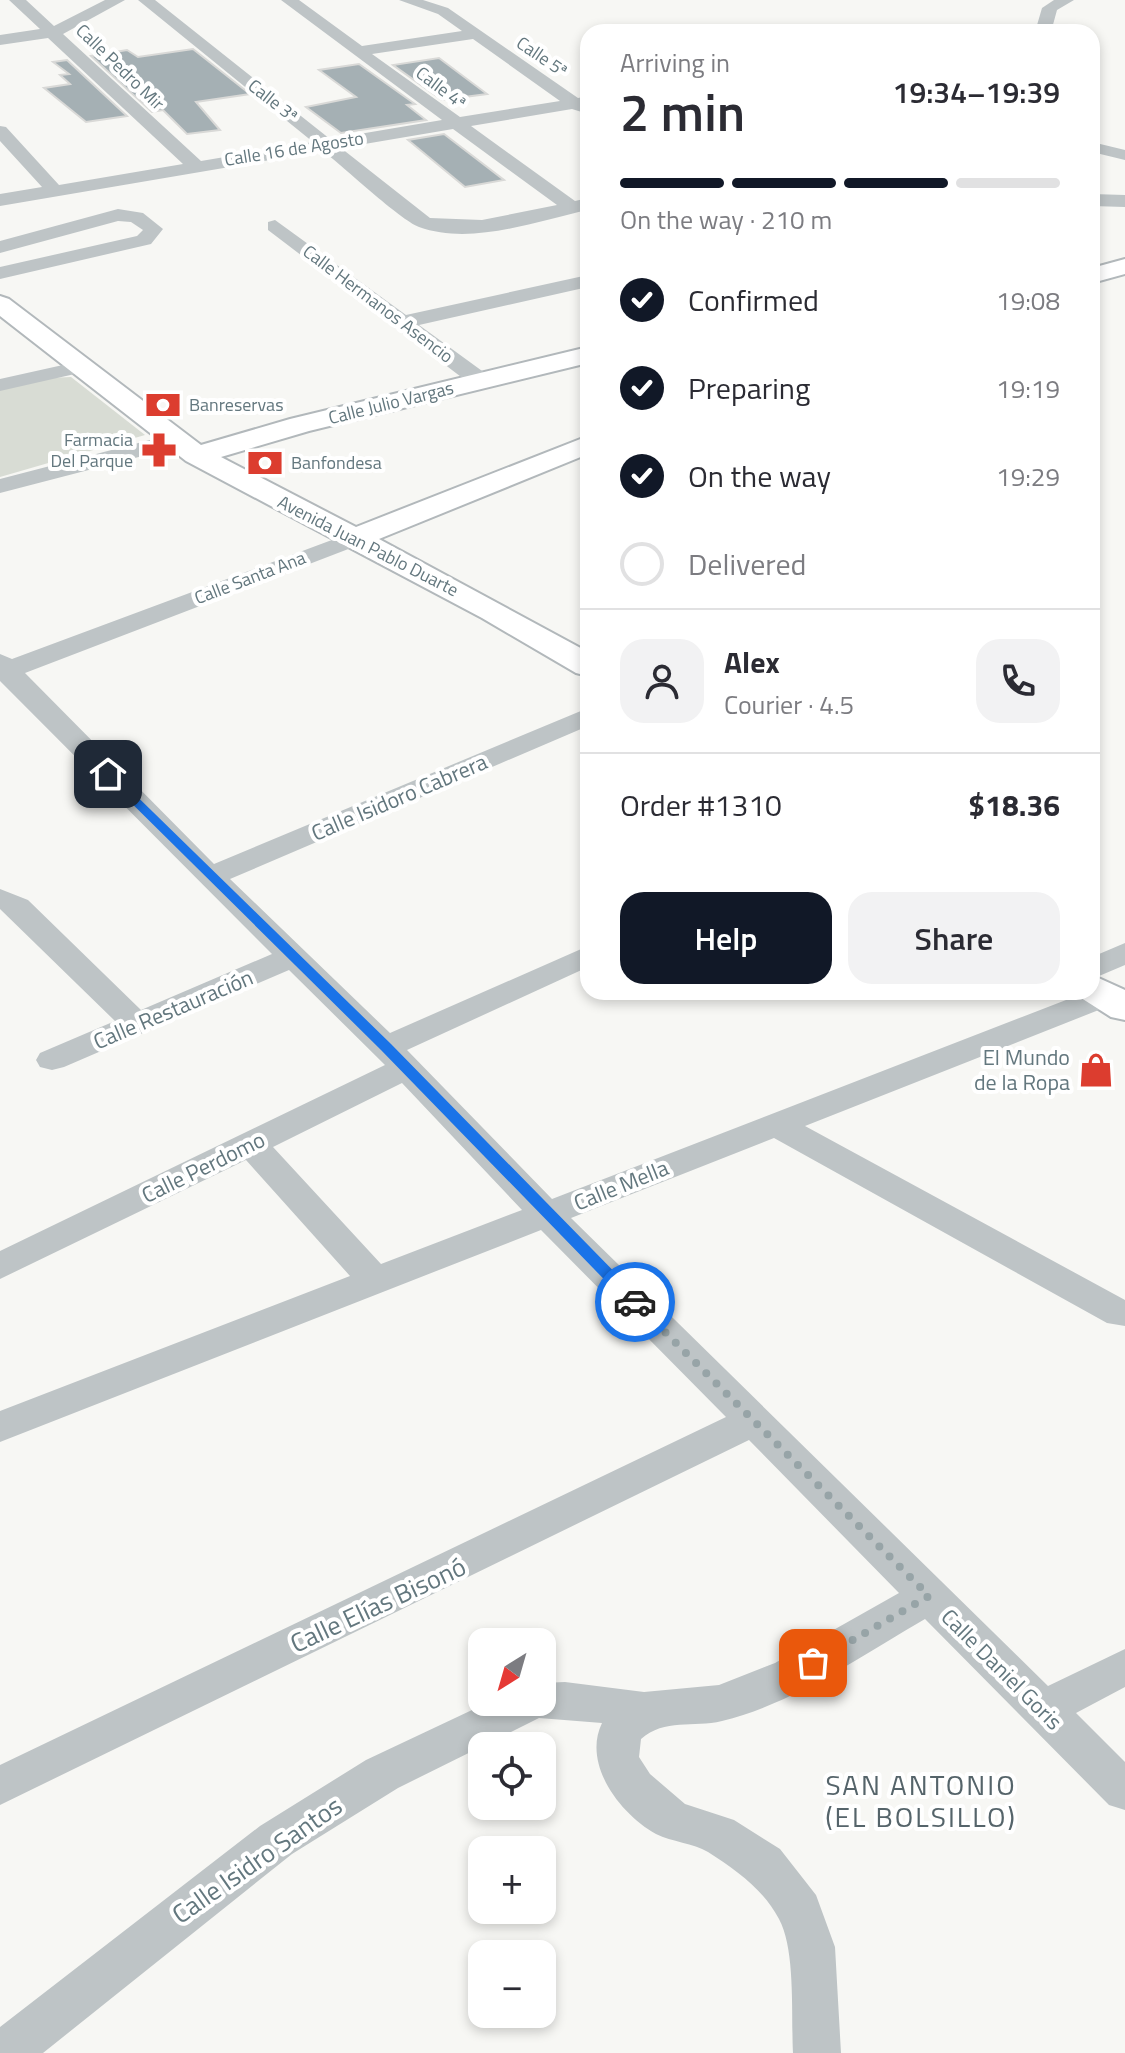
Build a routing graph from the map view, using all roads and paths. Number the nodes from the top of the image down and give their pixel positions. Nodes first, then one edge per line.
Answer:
1 (17, 0) edge
2 (117, 0) edge
3 (146, 0) edge
4 (289, 0) edge
5 (407, 0) edge
6 (1066, 0) edge
7 (464, 4) dead end
8 (443, 11) junction
9 (1045, 24) edge
10 (55, 32) junction
11 (474, 34) junction
12 (0, 40) edge
13 (358, 51) junction
14 (580, 102) edge
15 (580, 106) edge
16 (453, 123) junction
17 (0, 131) edge
18 (327, 143) junction
19 (1100, 149) edge
20 (1125, 155) edge
21 (195, 165) junction
22 (53, 189) junction
23 (0, 200) edge
24 (1100, 200) edge
25 (1125, 201) edge
26 (579, 206) edge
27 (275, 226) dead end
28 (37, 238) junction
29 (0, 247) edge
30 (63, 257) junction
31 (1125, 260) edge
32 (1100, 262) edge
33 (1125, 266) edge
34 (0, 273) edge
35 (1100, 274) edge
36 (580, 283) edge
37 (0, 304) edge
38 (403, 322) junction
39 (580, 357) edge
40 (81, 367) junction
41 (481, 381) junction
42 (0, 385) edge
43 (580, 447) edge
44 (184, 448) junction
45 (0, 486) edge
46 (356, 538) junction
47 (580, 662) edge
48 (2, 668) edge
49 (580, 719) edge
50 (210, 877) junction
51 (0, 898) edge
52 (1125, 952) edge
53 (293, 957) junction
54 (580, 959) edge
55 (1104, 990) edge
56 (1079, 1000) edge
57 (137, 1024) junction
58 (396, 1058) junction
59 (52, 1060) dead end
60 (775, 1124) junction
61 (251, 1144) junction
62 (546, 1214) junction
63 (0, 1266) edge
64 (375, 1281) junction
65 (1120, 1314) dead end
66 (754, 1421) junction
67 (0, 1427) edge
68 (929, 1596) junction
69 (1125, 1667) edge
70 (556, 1700) edge
71 (644, 1710) junction
72 (1042, 1710) junction
73 (502, 1716) edge
74 (0, 1786) edge
75 (1125, 1791) edge
76 (5, 2053) edge
77 (817, 2053) edge

1 - 10 street, Calle Pedro Mir
2 - 10 street
3 - 18 street, Calle 3ª
4 - 13 street, Calle 4ª
5 - 8 street, Calle 5ª
6 - 9 street
7 - 8 street
8 - 11 street, Calle 5ª
10 - 12 street
10 - 21 street, Calle Pedro Mir
11 - 13 street
11 - 14 street, Calle 5ª
13 - 16 street, Calle 4ª
15 - 16 street, Calle 16 de Agosto
16 - 18 street, Calle 16 de Agosto
16 - 26 street, Calle 4ª
17 - 22 street
18 - 21 street, Calle 16 de Agosto
18 - 26 street, Calle 3ª
19 - 20 street
21 - 22 street, Calle 16 de Agosto
22 - 23 street, Calle 16 de Agosto
24 - 25 street
27 - 38 street, Calle Hermanos Asencio
28 - 29 street
28 - 30 street
28 - 30 street
30 - 34 street
31 - 32 main road
33 - 35 main road
36 - 38 street
37 - 40 main road, Avenida Juan Pablo Duarte
38 - 41 street, Calle Hermanos Asencio
39 - 41 main road, Calle Julio Vargas
40 - 42 street
40 - 44 main road, Avenida Juan Pablo Duarte
41 - 44 main road, Calle Julio Vargas
43 - 46 main road, Calle Santa Ana
44 - 45 street
44 - 46 main road, Avenida Juan Pablo Duarte
46 - 47 main road, Avenida Juan Pablo Duarte
46 - 48 street, Calle Santa Ana
48 - 50 street, Calle Daniel Goris
49 - 50 street, Calle Isidoro Cabrera
50 - 53 street, Calle Daniel Goris
51 - 57 street
52 - 55 street, Calle Mella
53 - 57 street, Calle Restauración
53 - 58 street, Calle Daniel Goris
54 - 58 street, Calle Perdomo
56 - 60 street, Calle Mella
57 - 59 street, Calle Restauración
58 - 61 street, Calle Perdomo
58 - 62 street, Calle Daniel Goris
60 - 62 street, Calle Mella
60 - 65 street
61 - 63 street, Calle Perdomo
61 - 64 street
62 - 64 street, Calle Mella
62 - 66 street, Calle Daniel Goris
64 - 67 street, Calle Mella
66 - 68 street, Calle Daniel Goris
66 - 74 street, Calle Elías Bisonó
68 - 71 street
68 - 72 street, Calle Daniel Goris
69 - 72 street
70 - 71 street
71 - 77 street
72 - 75 street, Calle Daniel Goris
73 - 76 street, Calle Isidro Santos

